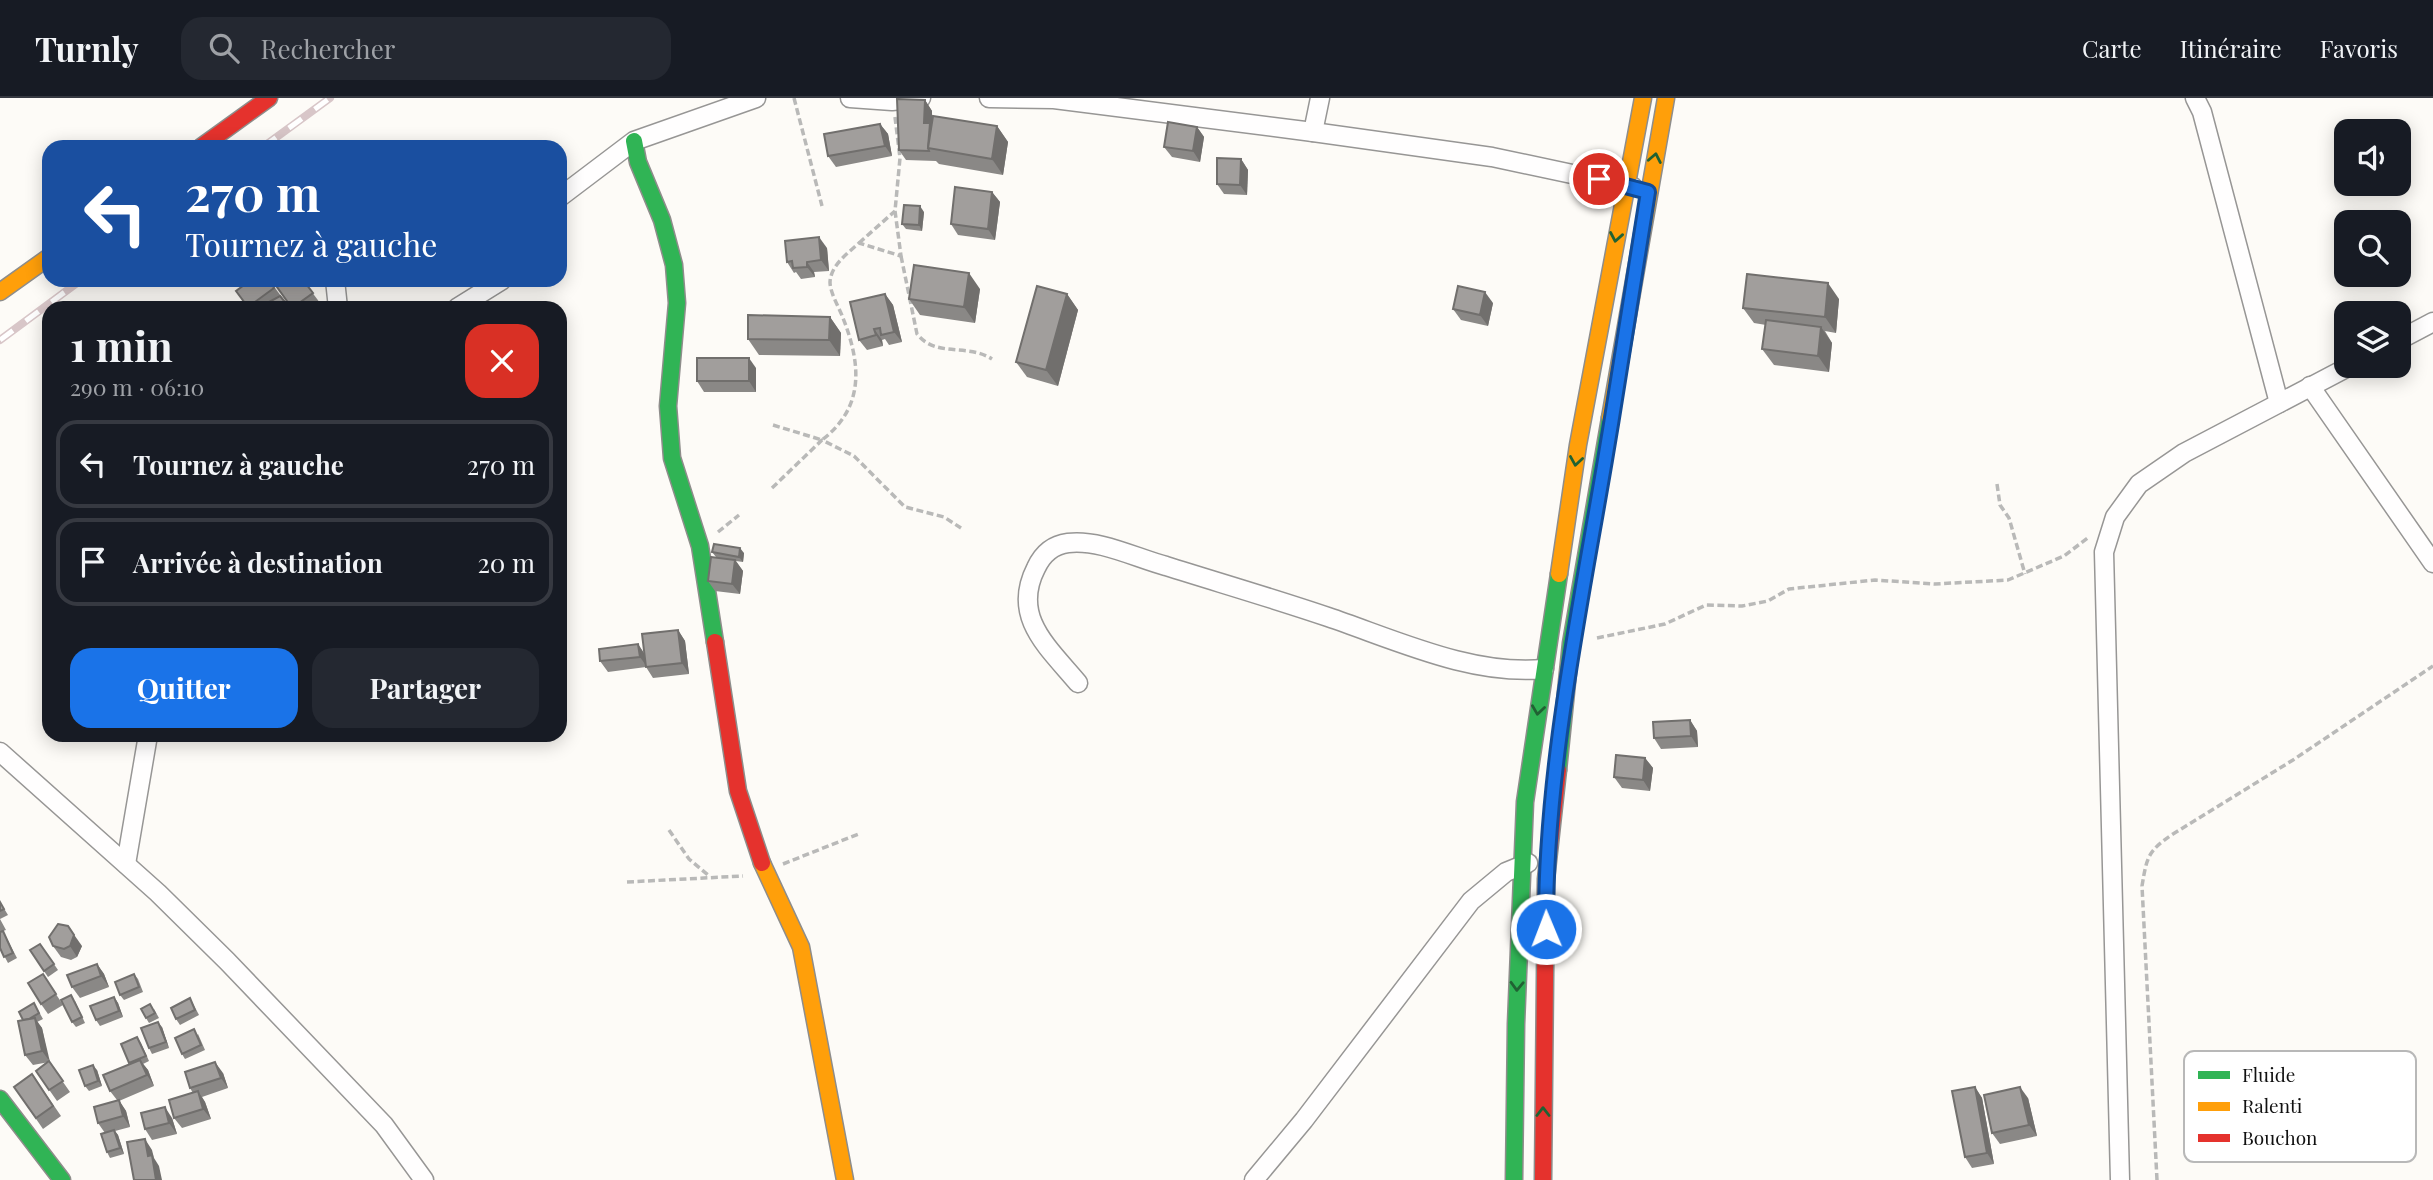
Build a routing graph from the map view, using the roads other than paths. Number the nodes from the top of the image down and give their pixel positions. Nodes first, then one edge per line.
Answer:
1 (756, 98) edge
2 (850, 98) edge
3 (920, 98) edge
4 (989, 98) edge
5 (1320, 98) edge
6 (1643, 98) edge
7 (1666, 98) edge
8 (2195, 98) edge
9 (265, 99) edge
10 (1313, 132) junction
11 (210, 140) edge
12 (634, 141) junction
13 (1626, 185) junction
14 (567, 192) edge
15 (1648, 192) junction
16 (42, 262) edge
17 (491, 287) edge
18 (0, 292) edge
19 (468, 301) edge
20 (2433, 322) edge
21 (2411, 334) edge
22 (2334, 374) edge
23 (2310, 386) junction
24 (2279, 402) junction
25 (2433, 563) edge
26 (1544, 669) junction
27 (1078, 683) dead end
28 (147, 742) edge
29 (0, 752) edge
30 (1547, 861) junction
31 (126, 864) junction
32 (1521, 864) junction
33 (0, 1099) edge
34 (62, 1180) edge
35 (424, 1180) edge
36 (845, 1180) edge
37 (1254, 1180) edge
38 (1514, 1180) edge
39 (1543, 1180) edge
40 (2120, 1180) edge

1 - 12 street
2 - 3 street
4 - 10 street
5 - 10 street
6 - 13 main road
15 -> 7 main road
8 - 24 street
9 - 11 main road
10 - 13 street
12 - 14 street
12 - 36 main road
13 - 15 street
13 -> 26 main road
15 - 30 main road
16 - 18 main road
17 - 19 street
20 - 21 street
22 - 23 street
23 - 24 street
23 - 25 street
24 - 40 street
26 - 27 street
26 -> 32 main road
28 - 31 street
29 - 31 street
30 - 32 street
39 -> 30 main road
31 - 35 street
32 - 37 street
32 -> 38 main road
33 - 34 main road

